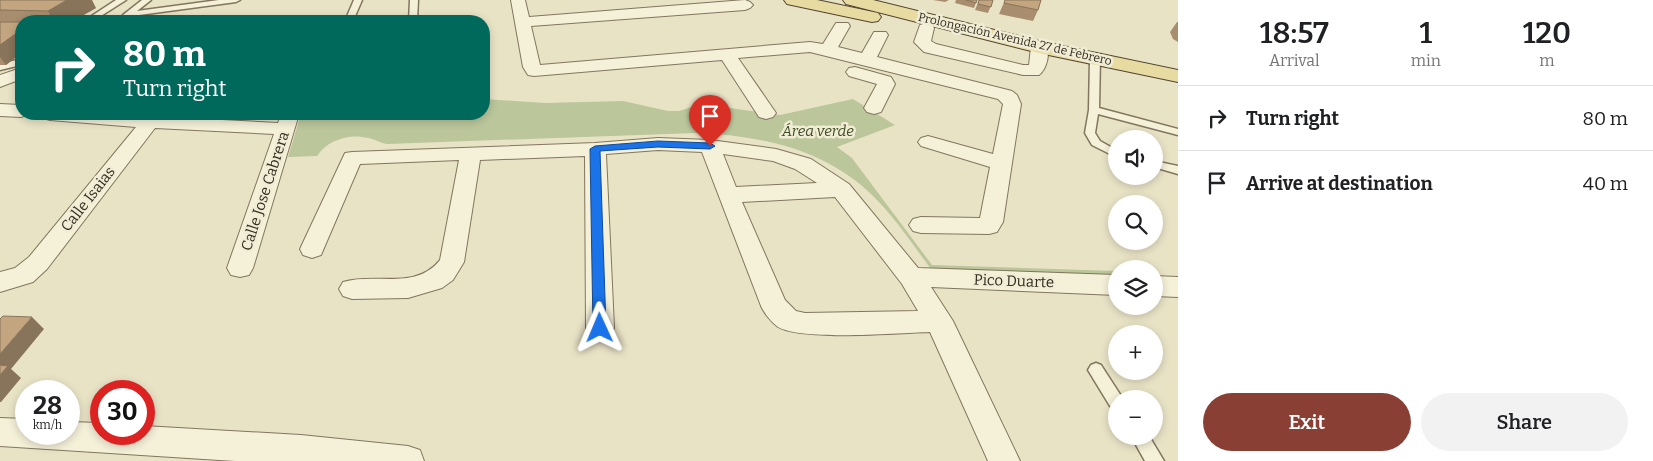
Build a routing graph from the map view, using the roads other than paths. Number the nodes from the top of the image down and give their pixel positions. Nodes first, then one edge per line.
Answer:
1 (122, 0) edge
2 (147, 0) edge
3 (236, 0) edge
4 (358, 0) edge
5 (414, 0) edge
6 (518, 0) edge
7 (793, 0) edge
8 (852, 0) edge
9 (905, 0) edge
10 (745, 5) dead end
11 (617, 7) edge
12 (98, 15) edge
13 (352, 15) edge
14 (413, 15) edge
15 (522, 22) junction
16 (842, 26) dead end
17 (926, 28) junction
18 (951, 33) junction
19 (880, 35) dead end
20 (1038, 47) junction
21 (930, 48) junction
22 (828, 50) junction
23 (727, 54) junction
24 (1095, 58) junction
25 (862, 59) junction
26 (1178, 60) edge
27 (15, 63) edge
28 (0, 67) edge
29 (919, 73) junction
30 (15, 76) edge
31 (1178, 76) edge
32 (0, 82) edge
33 (874, 108) dead end
34 (0, 110) edge
35 (1094, 110) junction
36 (15, 111) edge
37 (766, 113) dead end
38 (150, 120) edge
39 (243, 120) edge
40 (288, 121) edge
41 (1178, 132) edge
42 (928, 142) dead end
43 (710, 146) junction
44 (595, 149) junction
45 (1108, 151) edge
46 (471, 153) junction
47 (1002, 164) junction
48 (1163, 166) edge
49 (1178, 170) edge
50 (842, 189) junction
51 (728, 195) junction
52 (921, 225) dead end
53 (312, 249) dead end
54 (240, 268) dead end
55 (911, 278) junction
56 (7, 281) edge
57 (1108, 285) edge
58 (1163, 286) edge
59 (1178, 287) edge
60 (352, 288) dead end
61 (939, 321) junction
62 (600, 328) dead end
63 (1096, 370) dead end
64 (1108, 390) edge
65 (0, 432) edge
66 (15, 433) edge
67 (80, 437) edge
68 (1145, 445) edge
69 (408, 461) edge
70 (1004, 461) edge
71 (1155, 461) edge

1 - 12 lane
2 - 3 lane
4 - 13 lane
5 - 14 lane
6 - 15 street
7 - 17 main road
8 - 20 main road, Prolongación Avenida 27 de Febrero
9 - 26 main road, Prolongación Avenida 27 de Febrero
10 - 11 street
11 - 15 street
15 - 23 street
16 - 22 street
17 - 18 main road
17 - 21 street
18 - 20 main road
18 - 21 street
19 - 25 street
20 - 21 street
20 - 24 main road, Prolongación Avenida 27 de Febrero
21 - 29 street
22 - 23 street
22 - 25 street
23 - 37 street
24 - 31 main road, Prolongación Avenida 27 de Febrero
24 - 35 lane
25 - 29 street
25 - 33 street
27 - 28 lane
29 - 47 street
30 - 32 street
34 - 36 street
35 - 41 lane
35 - 45 lane
38 - 56 street, Calle Isaias
39 - 40 street
40 - 54 street, Calle Jose Cabrera
42 - 47 street
43 - 44 street
43 - 50 street
43 - 51 street
44 - 46 street
44 - 62 street
46 - 53 street
46 - 60 street
47 - 52 street
48 - 49 lane
50 - 51 street
50 - 55 street
51 - 61 street
55 - 57 street, Pico Duarte
55 - 61 street
58 - 59 street
61 - 70 street
63 - 64 lane
65 - 66 street
67 - 69 street
68 - 71 lane

